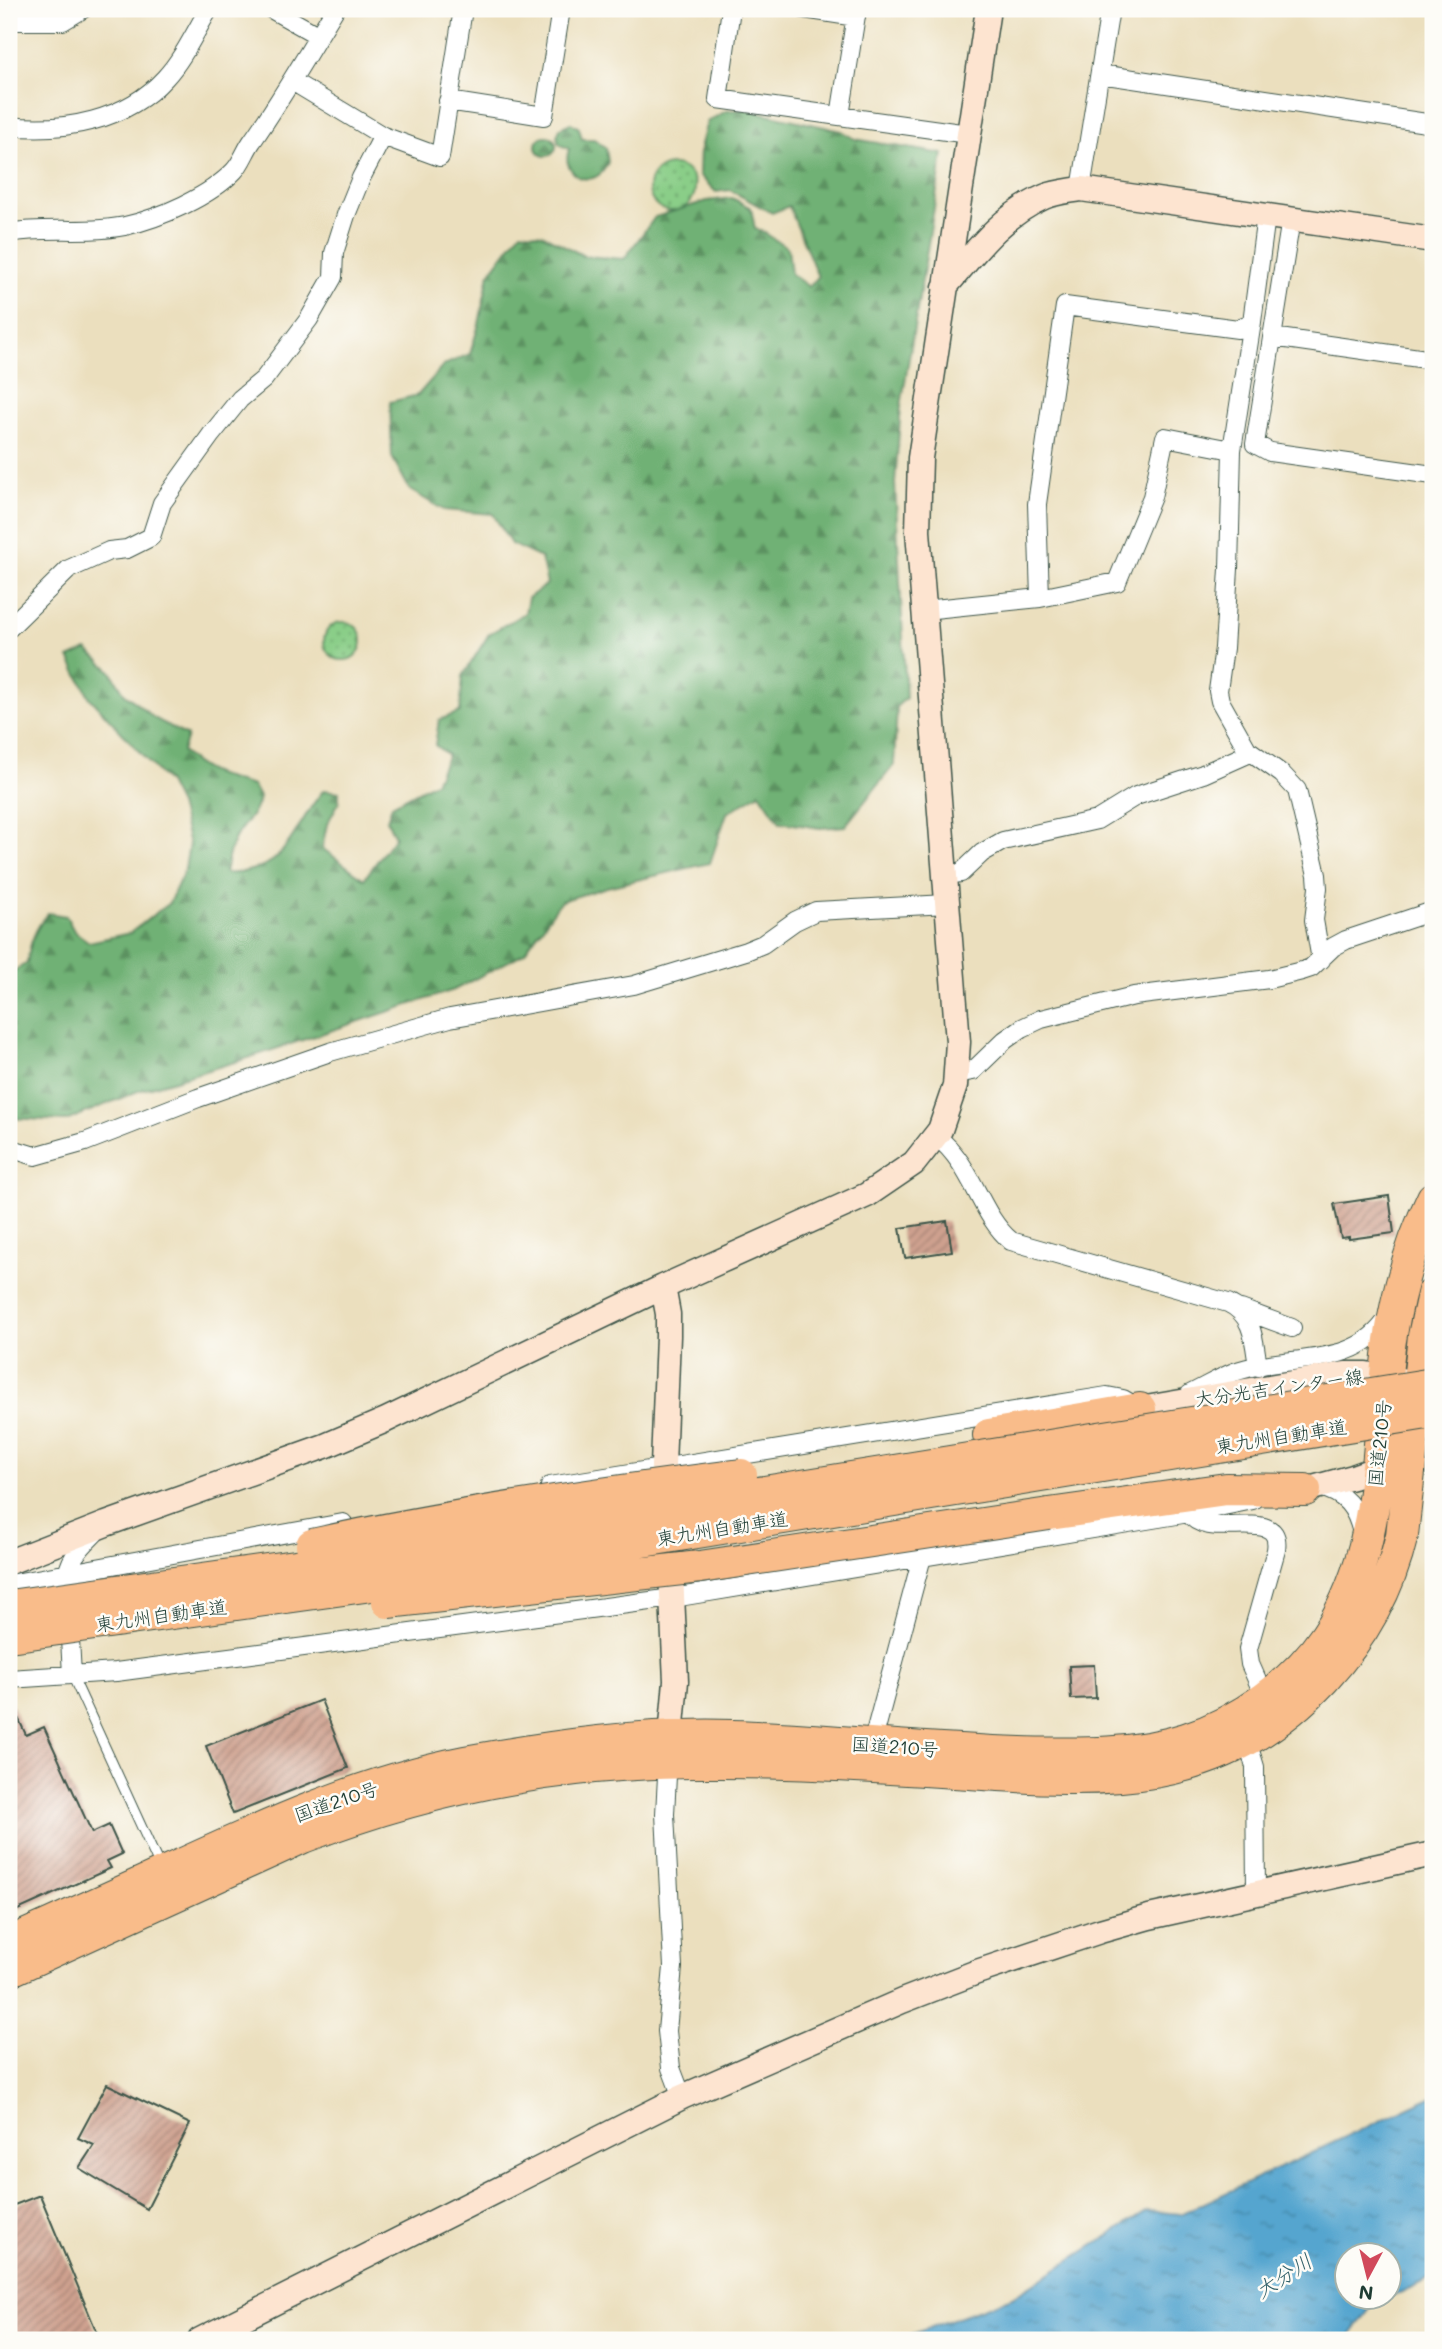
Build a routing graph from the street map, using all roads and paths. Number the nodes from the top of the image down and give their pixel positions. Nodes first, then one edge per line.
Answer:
1 (83, 9) edge
2 (209, 9) edge
3 (271, 9) edge
4 (335, 9) edge
5 (464, 9) edge
6 (561, 9) edge
7 (731, 9) edge
8 (804, 9) edge
9 (988, 9) edge
10 (1110, 9) edge
11 (856, 13) edge
12 (9, 22) edge
13 (319, 36) junction
14 (1100, 74) junction
15 (292, 81) junction
16 (449, 101) junction
17 (840, 116) junction
18 (1433, 124) edge
19 (9, 126) edge
20 (968, 134) junction
21 (383, 136) junction
22 (1081, 189) junction
23 (1266, 216) junction
24 (1291, 219) junction
25 (9, 233) edge
26 (1433, 240) edge
27 (945, 286) junction
28 (1252, 322) junction
29 (1272, 337) junction
30 (1433, 360) edge
31 (1232, 450) junction
32 (1433, 475) edge
33 (1040, 598) junction
34 (924, 610) junction
35 (9, 628) edge
36 (1250, 753) junction
37 (945, 875) junction
38 (947, 904) junction
39 (1433, 911) edge
40 (1321, 960) junction
41 (956, 1074) junction
42 (936, 1136) junction
43 (9, 1147) edge
44 (1433, 1198) edge
45 (663, 1287) junction
46 (1397, 1301) junction
47 (1432, 1301) edge
48 (1241, 1309) junction
49 (1293, 1328) dead end
50 (1433, 1352) edge
51 (1258, 1367) junction
52 (1428, 1385) edge
53 (1385, 1388) junction
54 (1178, 1401) junction
55 (1140, 1409) junction
56 (1425, 1437) edge
57 (663, 1466) junction
58 (1377, 1469) junction
59 (1312, 1489) junction
60 (1189, 1513) junction
61 (106, 1524) junction
62 (922, 1557) junction
63 (1362, 1559) junction
64 (9, 1562) edge
65 (67, 1574) junction
66 (9, 1584) edge
67 (673, 1598) junction
68 (9, 1606) edge
69 (9, 1636) edge
70 (9, 1645) edge
71 (72, 1675) junction
72 (9, 1679) edge
73 (1265, 1698) junction
74 (1247, 1741) junction
75 (872, 1744) junction
76 (669, 1749) junction
77 (1433, 1854) edge
78 (168, 1885) junction
79 (1255, 1892) junction
80 (9, 1943) edge
81 (9, 1971) edge
82 (681, 2097) junction
83 (200, 2340) edge

1 - 12 street
2 - 19 street
3 - 13 street
4 - 13 street
5 - 16 street
6 - 16 street
7 - 17 street
8 - 11 street
9 - 20 street
10 - 14 street
11 - 17 street
13 - 15 street
14 - 18 street
14 - 22 street
15 - 21 street
15 - 25 street
16 - 21 street
17 - 20 street
20 - 27 street
21 - 35 street
22 - 23 street
22 - 27 street
23 - 24 street
23 - 28 street
24 - 26 street
24 - 29 street
27 - 34 street
28 - 31 street
28 - 33 street
29 - 30 street
29 - 32 street
31 - 33 street
31 - 36 street
33 - 34 street
34 - 37 street
36 - 37 street
36 - 40 street
37 - 38 street
38 - 41 street
38 - 43 street
39 - 40 street
40 - 41 street
41 - 42 street
42 - 45 street
42 - 48 street
44 - 46 highway, 国道210号
45 - 57 street
45 - 61 street
46 - 51 street
46 - 53 highway, 国道210号
47 - 50 highway
47 - 52 highway, 国道210号
48 - 49 street
48 - 51 street
51 - 54 street
52 - 53 street, 大分光吉インター線
52 - 56 highway, 国道210号
52 - 68 highway, 東九州自動車道, bridge
53 - 54 street, 大分光吉インター線
53 - 56 highway
53 - 58 highway, 国道210号
54 - 55 street, 大分光吉インター線
55 - 57 street
55 - 68 highway, bridge
56 - 58 street
56 - 69 highway, 東九州自動車道, bridge
56 - 74 highway, 国道210号
57 - 65 street
57 - 67 street
58 - 59 street
58 - 63 highway, 国道210号
59 - 60 street
59 - 63 street
59 - 70 highway, bridge
60 - 62 street
60 - 73 street
61 - 64 street
61 - 65 street
62 - 67 street
62 - 75 street
63 - 73 highway, 国道210号
65 - 66 street
65 - 71 street
67 - 71 street
67 - 76 street
71 - 72 street
71 - 78 lane
73 - 75 highway, 国道210号
74 - 76 highway, 国道210号
74 - 79 street
75 - 76 highway, 国道210号
76 - 78 highway, 国道210号
76 - 82 street
77 - 79 street
78 - 80 highway, 国道210号
78 - 81 highway, 国道210号
79 - 82 street
82 - 83 street

